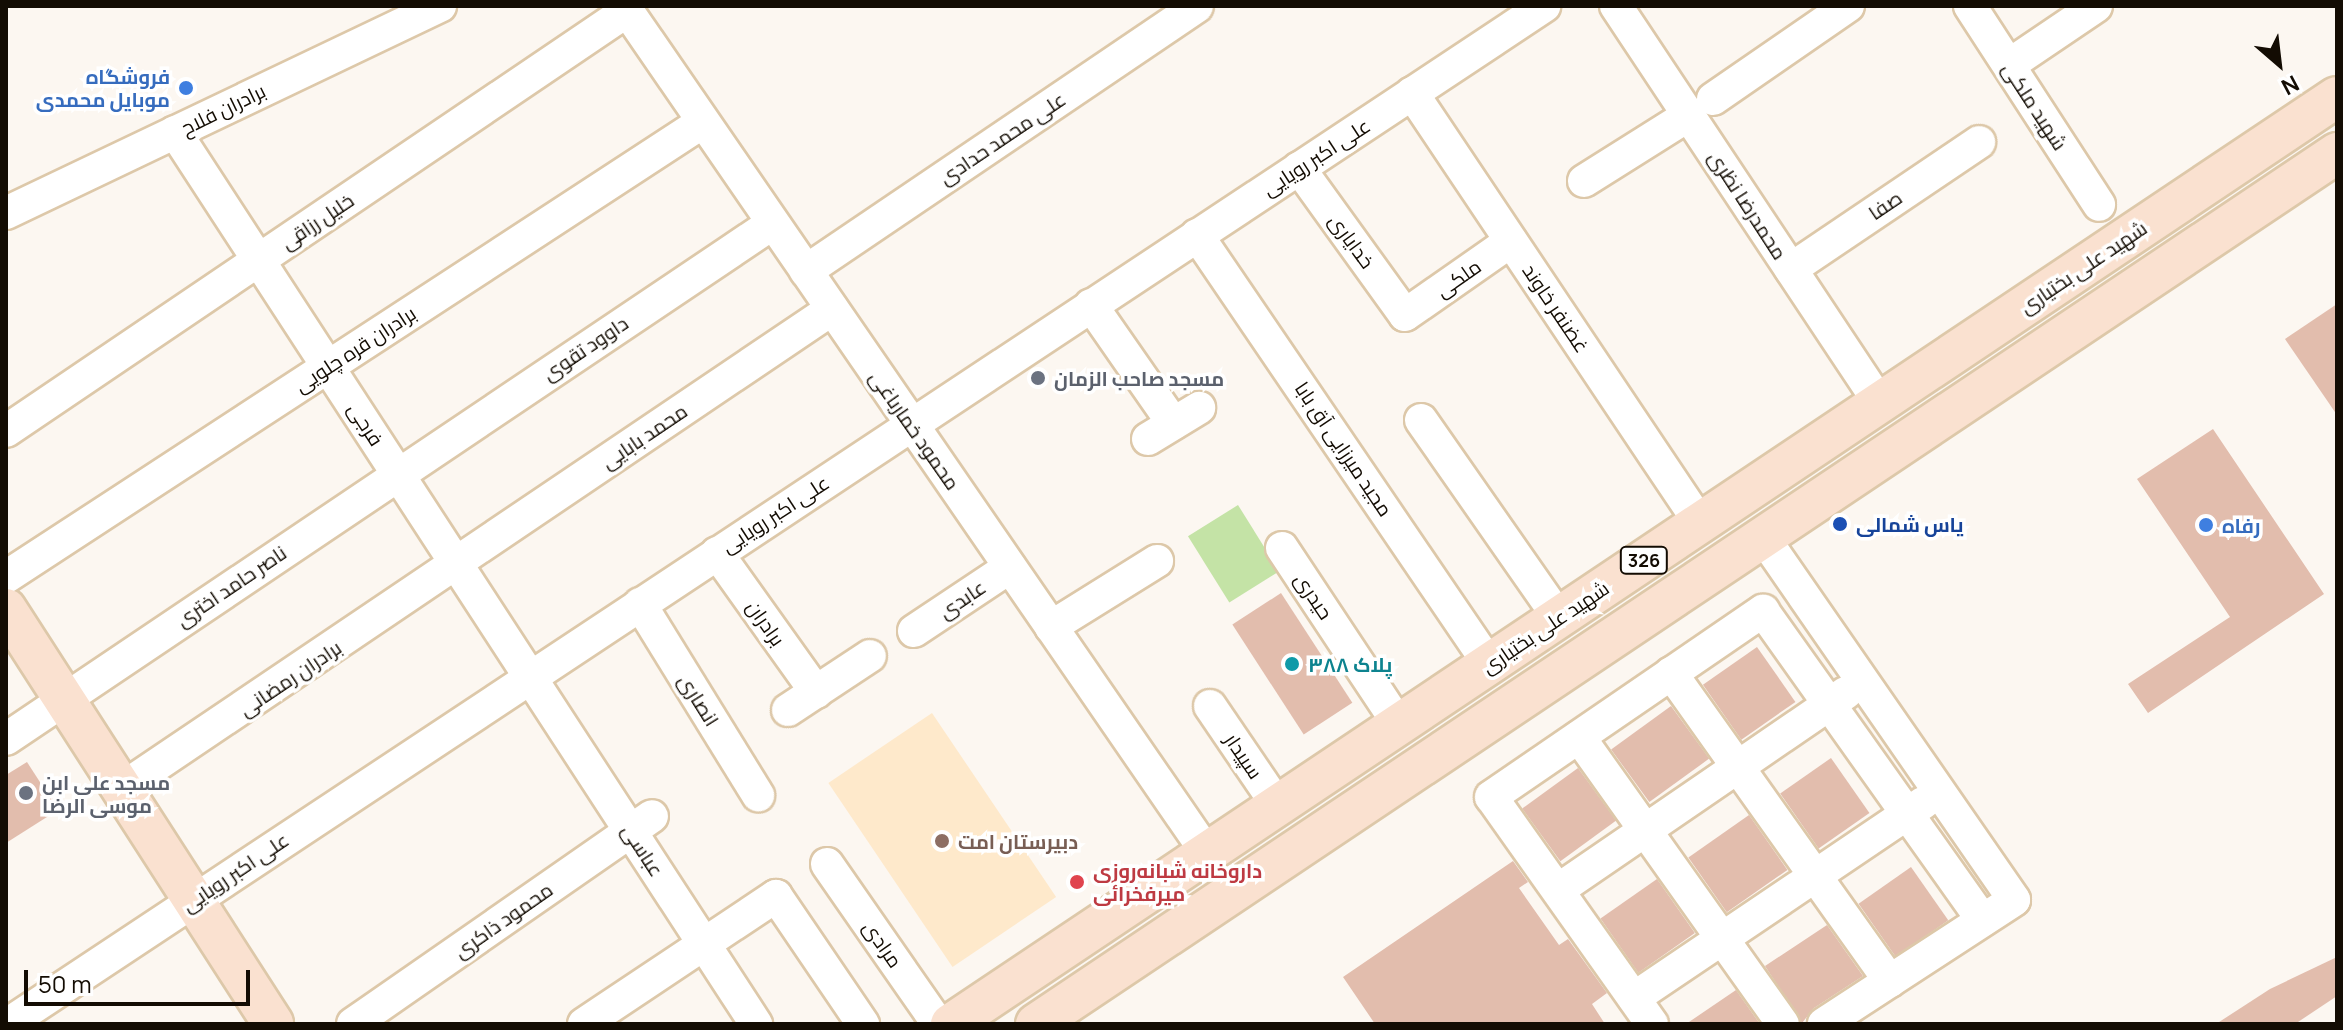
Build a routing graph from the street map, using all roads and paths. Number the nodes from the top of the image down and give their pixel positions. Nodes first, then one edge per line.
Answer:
1 (440, 6) edge
2 (1197, 6) edge
3 (1544, 6) edge
4 (1616, 6) edge
5 (1848, 6) edge
6 (1970, 6) edge
7 (2096, 6) edge
8 (626, 8) edge
9 (2009, 65) junction
10 (1412, 93) junction
11 (2337, 97) edge
12 (1701, 107) junction
13 (703, 122) junction
14 (175, 132) junction
15 (1979, 142) dead end
16 (2337, 153) edge
17 (1299, 168) junction
18 (1584, 181) dead end
19 (2099, 205) dead end
20 (6, 213) edge
21 (773, 223) junction
22 (1197, 235) junction
23 (1511, 241) junction
24 (258, 260) junction
25 (1791, 269) junction
26 (806, 271) junction
27 (1091, 305) junction
28 (832, 309) junction
29 (1405, 315) joint
30 (328, 367) junction
31 (1880, 403) junction
32 (1421, 420) dead end
33 (1173, 423) dead end
34 (912, 424) junction
35 (6, 431) edge
36 (398, 473) junction
37 (1700, 523) junction
38 (1763, 537) junction
39 (1282, 548) dead end
40 (717, 553) junction
41 (1157, 561) dead end
42 (456, 563) junction
43 (1010, 567) junction
44 (6, 577) edge
45 (640, 604) junction
46 (6, 609) edge
47 (1559, 618) junction
48 (1051, 627) junction
49 (914, 631) dead end
50 (870, 656) dead end
51 (1489, 664) junction
52 (1671, 673) junction
53 (530, 676) junction
54 (1864, 681) junction
55 (816, 692) junction
56 (64, 700) junction
57 (1830, 703) junction
58 (1210, 706) dead end
59 (788, 710) dead end
60 (1399, 725) junction
61 (1579, 737) junction
62 (6, 739) edge
63 (1737, 766) junction
64 (121, 789) junction
65 (1939, 792) junction
66 (758, 795) dead end
67 (1278, 806) junction
68 (1907, 813) junction
69 (642, 824) junction
70 (1645, 830) junction
71 (1207, 853) junction
72 (827, 864) dead end
73 (1814, 873) junction
74 (1558, 890) junction
75 (1233, 893) junction
76 (193, 899) junction
77 (1983, 920) junction
78 (1722, 937) junction
79 (703, 943) junction
80 (1890, 981) junction
81 (1643, 1011) edge
82 (8, 1024) edge
83 (273, 1024) edge
84 (353, 1024) edge
85 (584, 1024) edge
86 (756, 1024) edge
87 (863, 1024) edge
88 (938, 1024) edge
89 (951, 1024) edge
90 (1036, 1024) edge
91 (1783, 1024) edge
92 (1824, 1024) edge

1 - 14 street, برادران فلاح
2 - 26 street, علی محمد حدادی
3 - 10 street, علی اکبر رویایی
4 - 12 street, محمدرضا نظری
5 - 12 street
6 - 9 street, شهید ملکی
7 - 9 street
8 - 13 street, محمود خمارباغی
8 - 24 street, خلیل رزاقی
9 - 19 street, شهید ملکی
10 - 17 street, علی اکبر رویایی
10 - 23 street, غضنفر خاوند
11 - 31 main road, شهید علی بختیاری / 326
12 - 18 street
12 - 25 street, محمدرضا نظری
13 - 21 street, محمود خمارباغی
13 - 30 street, برادران قره چلویی
14 - 20 street, برادران فلاح
14 - 24 street, فرجی
15 - 25 street, صفا
16 - 38 main road, 326
17 - 22 street, علی اکبر رویایی
17 - 29 street, خدایاری
21 - 26 street, محمود خمارباغی
21 - 36 street, داوود تقوی
22 - 27 street, علی اکبر رویایی
22 - 51 street, مجید میرزایی آق بابا
23 - 29 street, ملکی
23 - 37 street, غضنفر خاوند
24 - 30 street, فرجی
24 - 35 street, خلیل رزاقی
25 - 31 street, محمدرضا نظری
26 - 28 street, محمود خمارباغی
27 - 33 street
27 - 34 street, علی اکبر رویایی
28 - 34 street, محمود خمارباغی
28 - 42 street, محمد بابایی
30 - 36 street, فرجی
30 - 44 street, برادران قره چلویی
31 - 37 main road, شهید علی بختیاری / 326
32 - 47 street
34 - 40 street, علی اکبر رویایی
34 - 43 street, محمود خمارباغی
36 - 42 street, فرجی
36 - 56 street, ناصر حامد اختری
37 - 47 main road, شهید علی بختیاری / 326
38 - 54 street
38 - 75 main road, 326
39 - 60 street, حیدری
40 - 45 street, علی اکبر رویایی
40 - 55 street, برادران
41 - 48 street
42 - 53 street, فرجی
42 - 64 street, برادران رمضانی
43 - 48 street, محمود خمارباغی
43 - 49 street, عابدی
45 - 53 street, علی اکبر رویایی
45 - 66 street, انصاری
46 - 56 main road
47 - 51 main road, شهید علی بختیاری / 326
48 - 71 street, محمود خمارباغی
50 - 55 street
51 - 60 main road, شهید علی بختیاری / 326
52 - 57 street
52 - 61 street
52 - 63 street
53 - 69 street, عباسی
53 - 76 street, علی اکبر رویایی
54 - 57 street
54 - 65 street
55 - 59 street
56 - 62 street, ناصر حامد اختری
56 - 64 main road
57 - 63 street
57 - 68 street
58 - 67 street, سپیدار
60 - 67 main road, شهید علی بختیاری / 326
61 - 70 street
61 - 74 street
63 - 70 street
63 - 73 street
64 - 76 main road
65 - 68 street
65 - 77 street
67 - 71 main road, شهید علی بختیاری / 326
68 - 73 street
68 - 77 street
69 - 79 street, عباسی
69 - 84 street, محمود ذاکری
70 - 74 street
70 - 78 street
71 - 75 main road
71 - 89 main road, شهید علی بختیاری / 326
72 - 88 street, مرادی
73 - 78 street
73 - 80 street
74 - 81 street
75 - 90 main road, 326
76 - 82 street, علی اکبر رویایی
76 - 83 main road
77 - 80 street
78 - 81 street
78 - 91 street
79 - 85 street
79 - 86 street, عباسی
79 - 87 street
80 - 92 street

